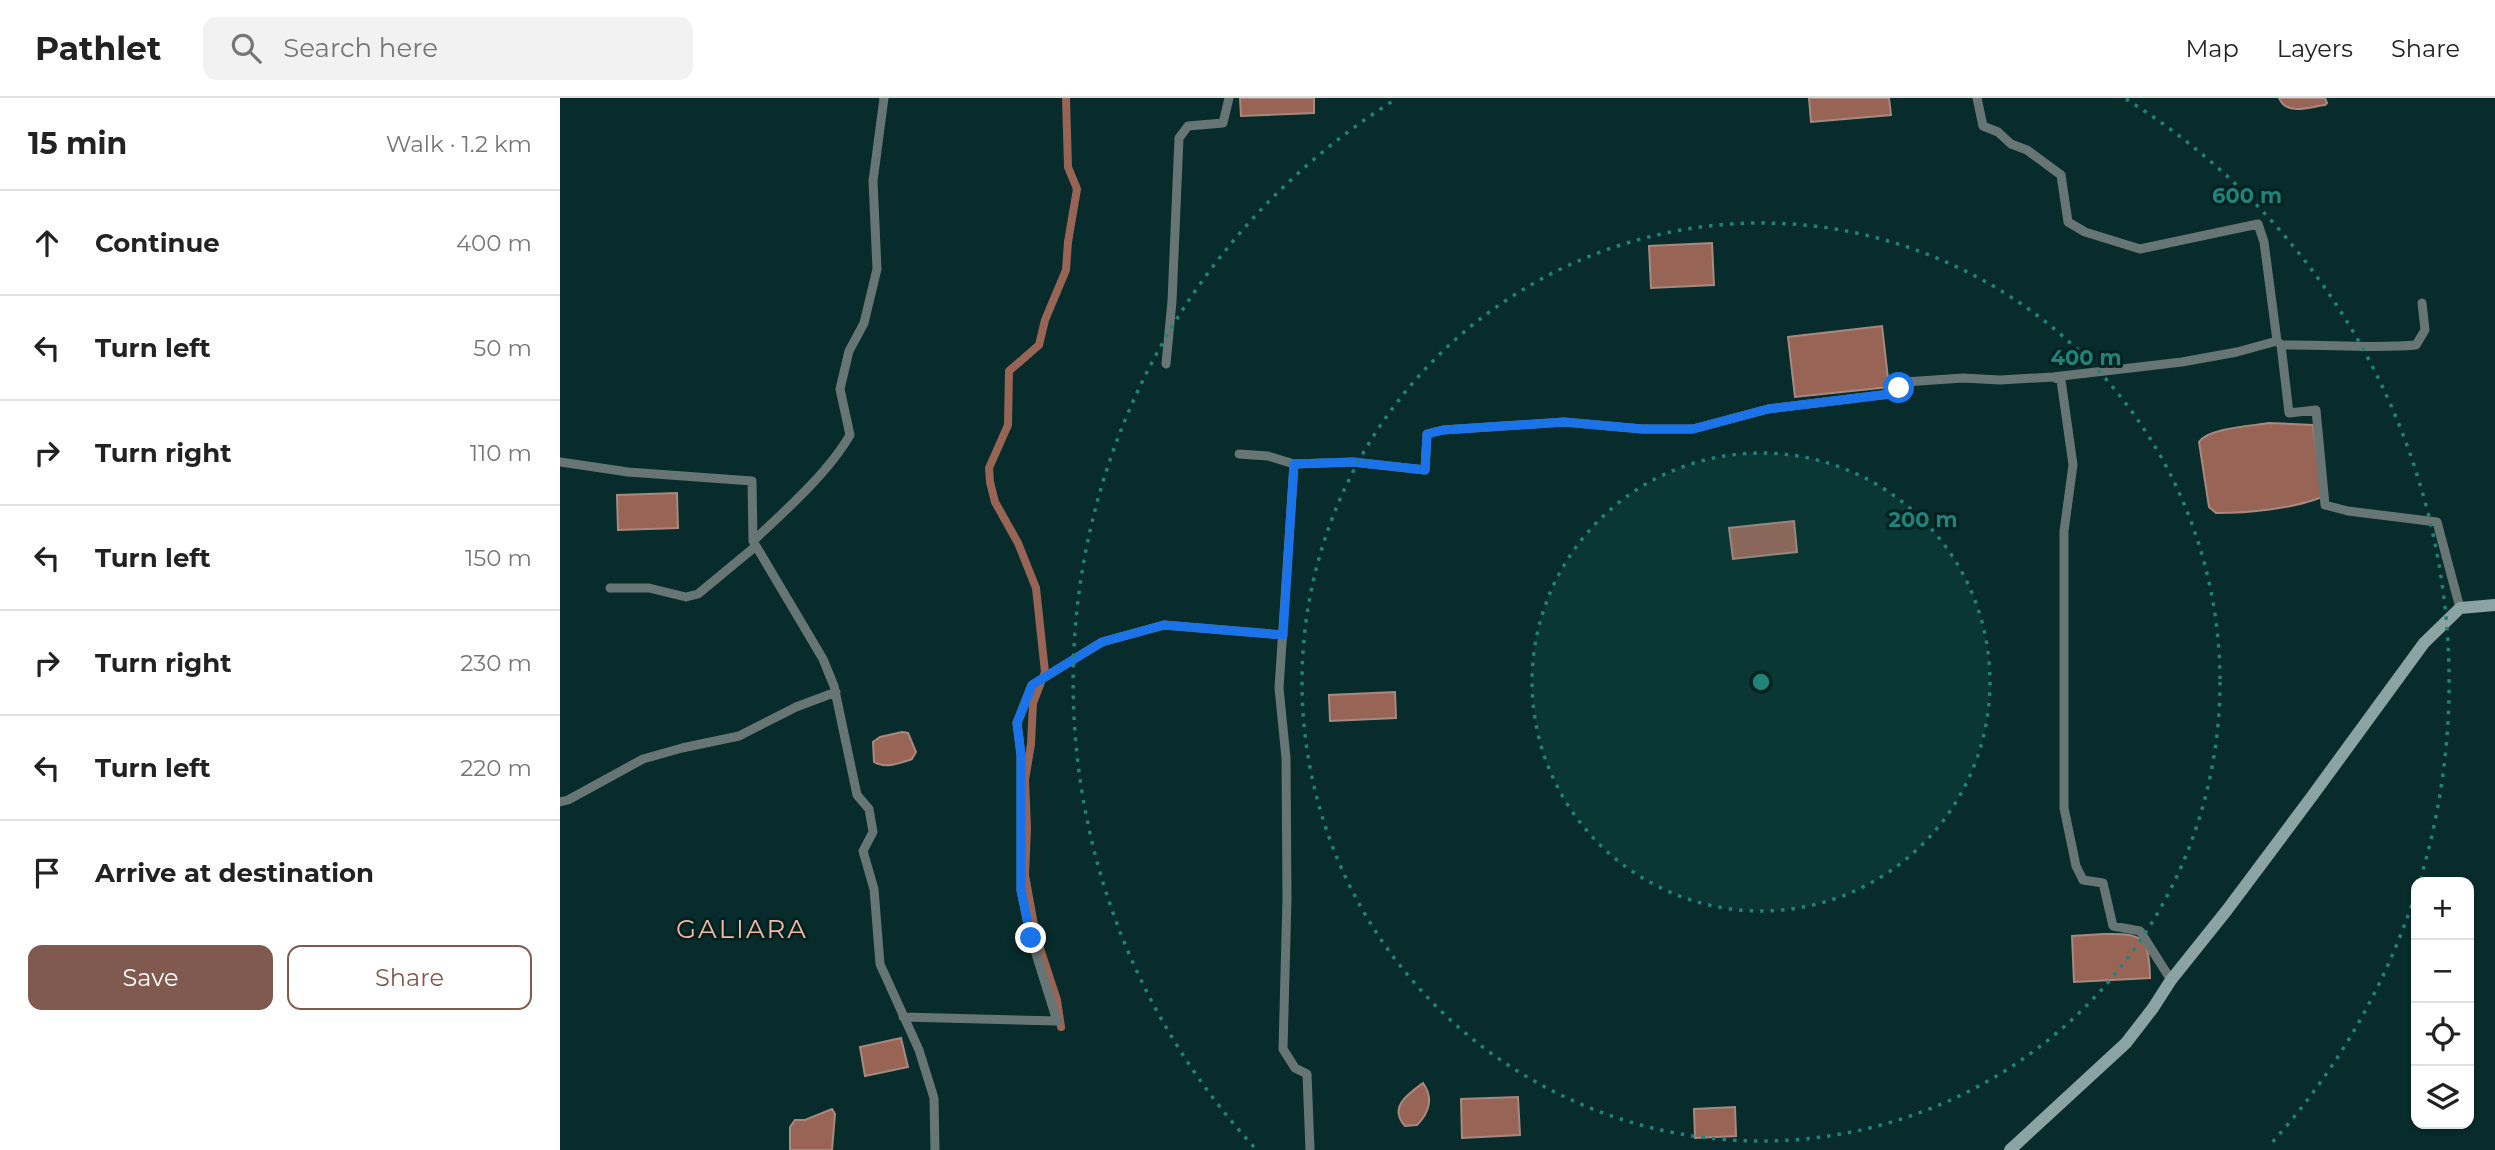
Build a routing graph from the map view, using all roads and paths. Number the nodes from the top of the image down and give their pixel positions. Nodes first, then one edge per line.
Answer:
1 (884, 98) edge
2 (1228, 98) edge
3 (1977, 98) edge
4 (2422, 303) dead end
5 (2279, 343) junction
6 (1166, 364) dead end
7 (2053, 377) junction
8 (1239, 454) dead end
9 (560, 462) edge
10 (1294, 464) junction
11 (755, 544) junction
12 (610, 588) dead end
13 (2495, 605) edge
14 (2459, 608) junction
15 (1283, 635) junction
16 (836, 692) junction
17 (560, 802) edge
18 (2171, 980) junction
19 (903, 1017) junction
20 (935, 1150) edge
21 (1310, 1150) edge
22 (2010, 1150) edge

1 - 11 street
2 - 6 street
3 - 5 street
4 - 5 street
5 - 7 street
5 - 14 street
7 - 10 street
7 - 18 street
8 - 10 street
9 - 11 street
10 - 15 street
11 - 12 street
11 - 16 street
13 - 14 main road
14 - 18 main road
15 - 19 street
15 - 21 street
16 - 17 street
16 - 19 street
18 - 22 main road
19 - 20 street

